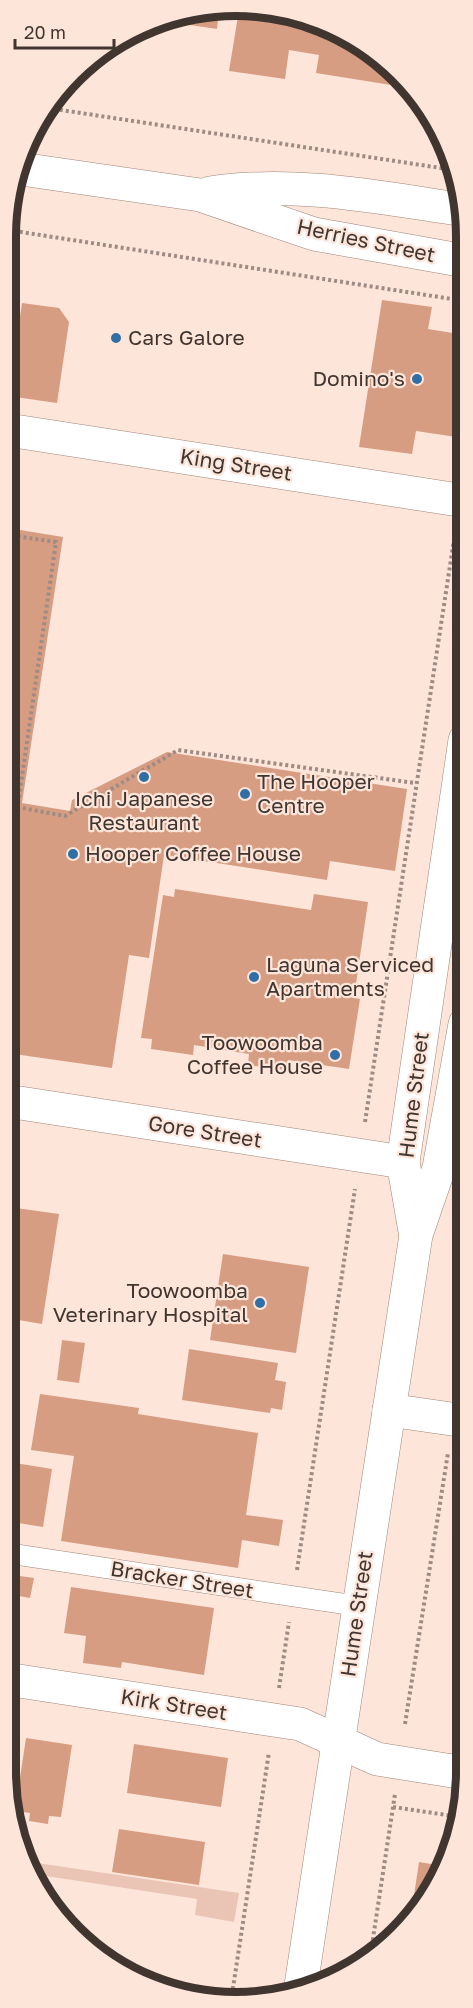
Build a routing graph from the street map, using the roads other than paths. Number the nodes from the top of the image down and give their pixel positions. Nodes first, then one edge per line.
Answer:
1 (27, 170) edge
2 (200, 195) junction
3 (455, 209) edge
4 (456, 259) edge
5 (16, 431) edge
6 (456, 512) edge
7 (456, 801) edge
8 (456, 1074) edge
9 (16, 1102) edge
10 (403, 1162) junction
11 (416, 1235) junction
12 (388, 1410) junction
13 (456, 1420) edge
14 (16, 1554) edge
15 (358, 1606) junction
16 (16, 1681) edge
17 (339, 1742) junction
18 (456, 1772) edge
19 (302, 1982) edge

1 - 2 main road, Herries Street
2 - 3 main road, Herries Street
2 - 4 main road, Herries Street
5 - 6 main road, King Street
7 - 10 main road, Hume Street
8 - 11 main road, Hume Street
9 - 10 main road, Gore Street
10 - 11 main road, Hume Street
11 - 12 main road, Hume Street
12 - 13 main road
12 - 15 main road, Hume Street
14 - 15 lane, Bracker Street
15 - 17 main road, Hume Street
16 - 17 main road, Kirk Street
17 - 18 main road, Kirk Street
17 - 19 main road, Hume Street

